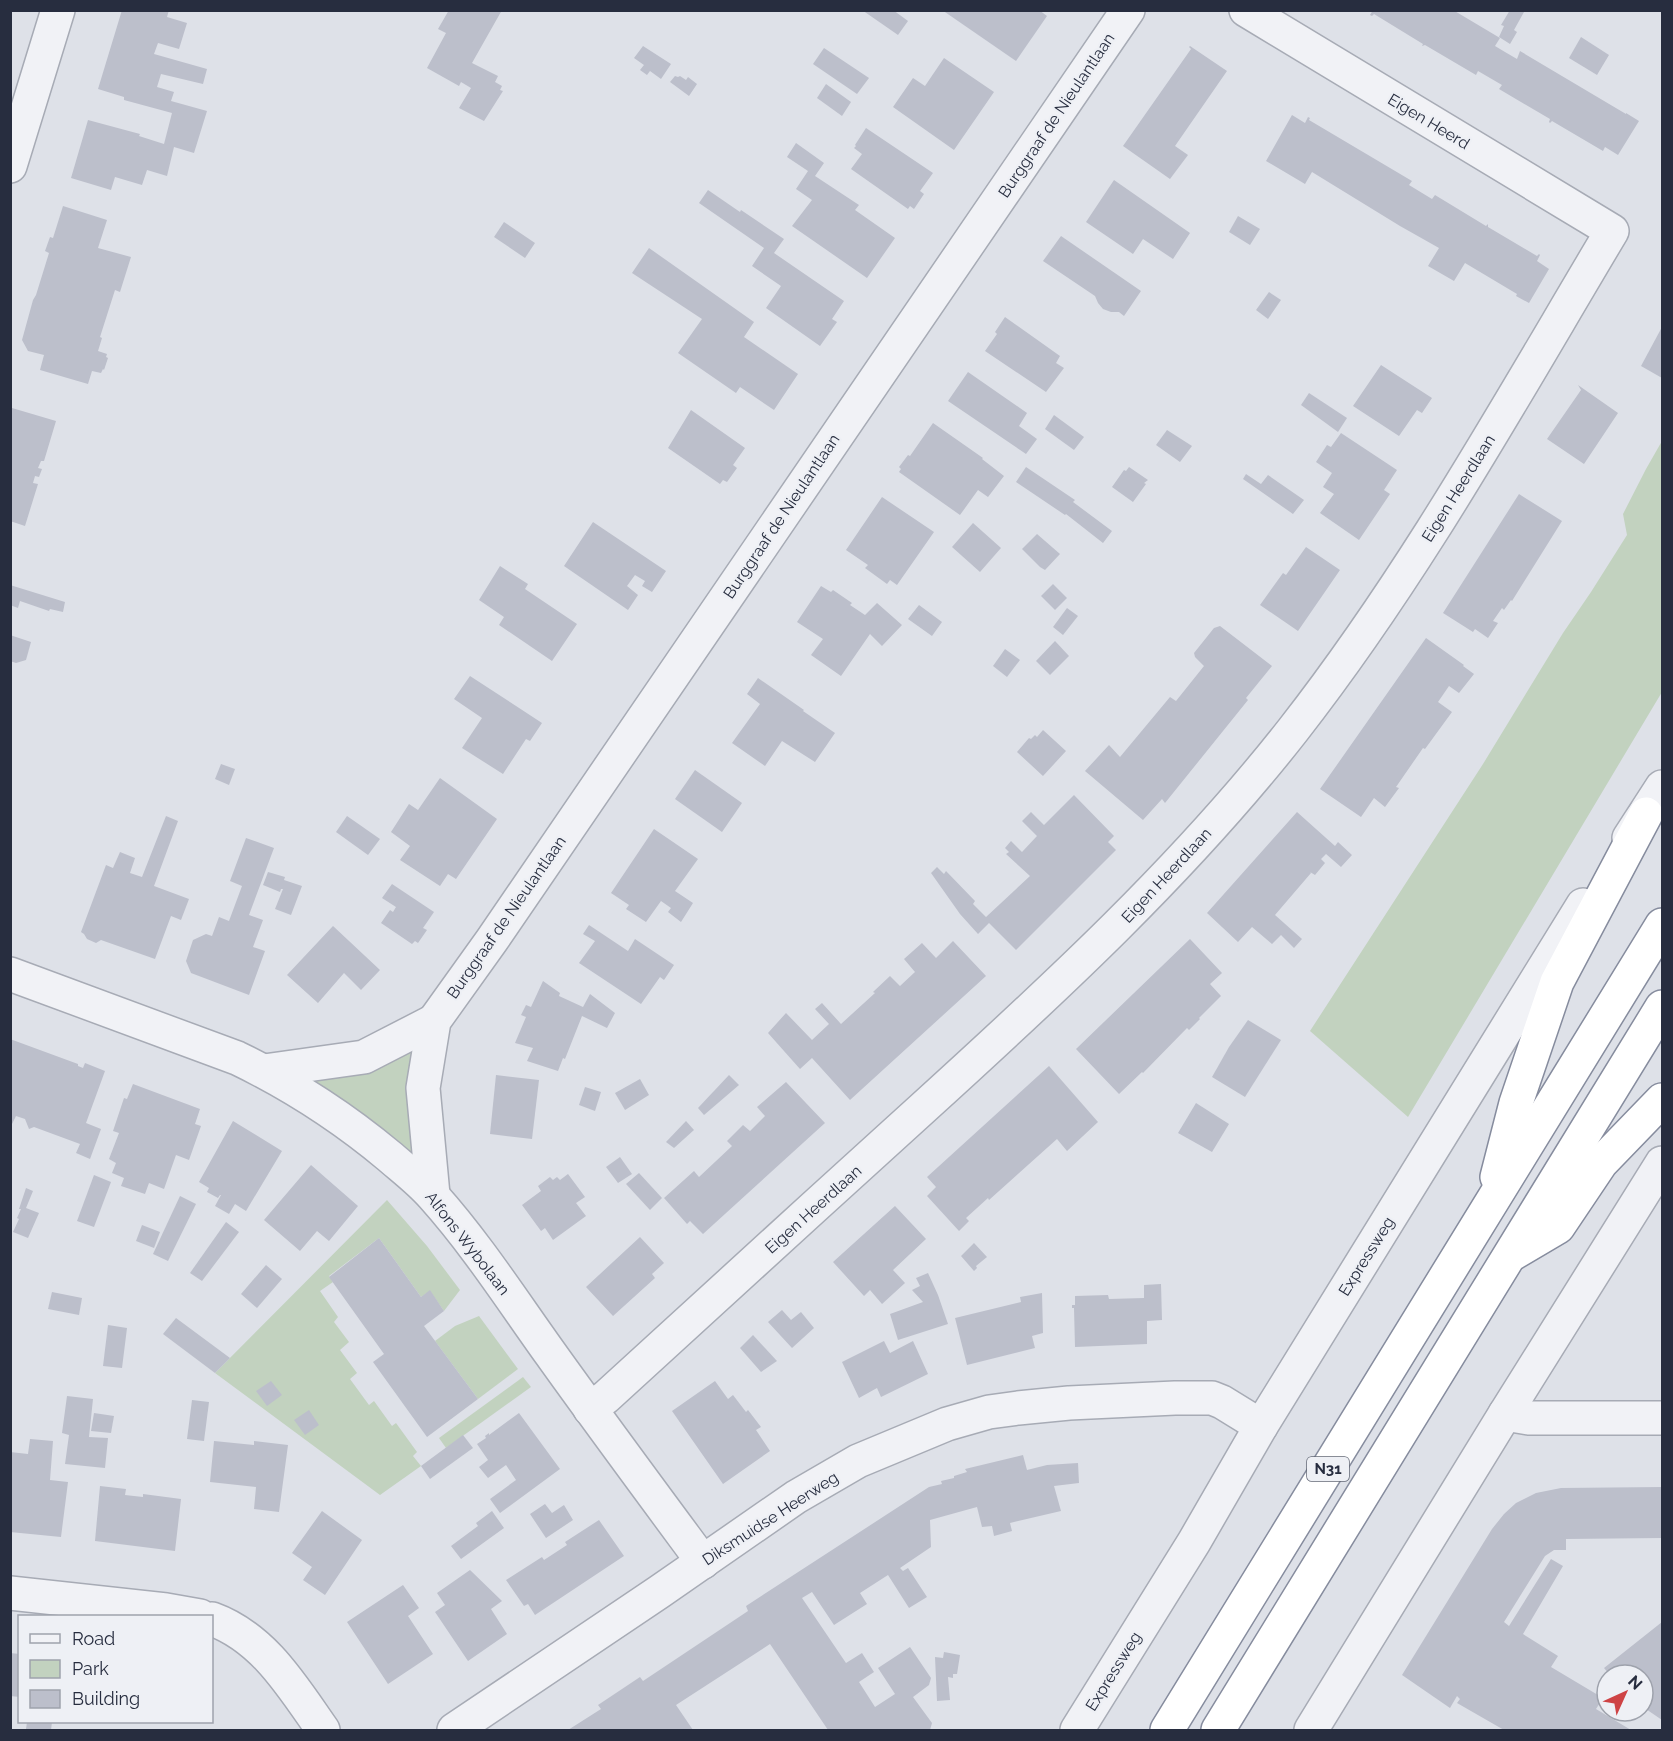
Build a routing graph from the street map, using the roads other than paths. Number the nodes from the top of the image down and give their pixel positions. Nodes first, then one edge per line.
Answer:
1 (58, 10) edge
2 (1128, 10) edge
3 (1246, 10) edge
4 (10, 166) edge
5 (1612, 231) joint
6 (1654, 800) edge
7 (1662, 925) edge
8 (10, 974) edge
9 (1662, 1007) edge
10 (434, 1021) junction
11 (264, 1071) junction
12 (1662, 1100) edge
13 (1662, 1163) edge
14 (433, 1195) junction
15 (1489, 1208) junction
16 (1510, 1255) junction
17 (590, 1409) junction
18 (1505, 1414) junction
19 (1662, 1418) edge
20 (1261, 1426) junction
21 (703, 1562) junction
22 (10, 1593) edge
23 (190, 1615) edge
24 (213, 1619) edge
25 (323, 1731) edge
26 (454, 1731) edge
27 (1077, 1731) edge
28 (1167, 1731) edge
29 (1218, 1731) edge
30 (1311, 1731) edge

1 - 4 street
2 - 10 street, Burggraaf de Nieulantlaan
3 - 5 street, Eigen Heerd
5 - 17 street, Eigen Heerdlaan
6 - 15 highway
6 - 20 street, Expressweg
7 - 15 highway, N31
8 - 11 street, Alfons Wybolaan
9 - 16 highway, N31
10 - 11 street, Burggraaf de Nieulantlaan
10 - 14 street, Burggraaf de Nieulantlaan
11 - 14 street, Alfons Wybolaan
12 - 16 highway
13 - 18 street
14 - 17 street, Alfons Wybolaan
15 - 28 highway, N31
16 - 29 highway, N31
17 - 21 street, Alfons Wybolaan
18 - 19 street
18 - 30 street
20 - 21 street, Diksmuidse Heerweg
20 - 27 street, Expressweg
21 - 26 street, Diksmuidse Heerweg
22 - 23 street
24 - 25 street

